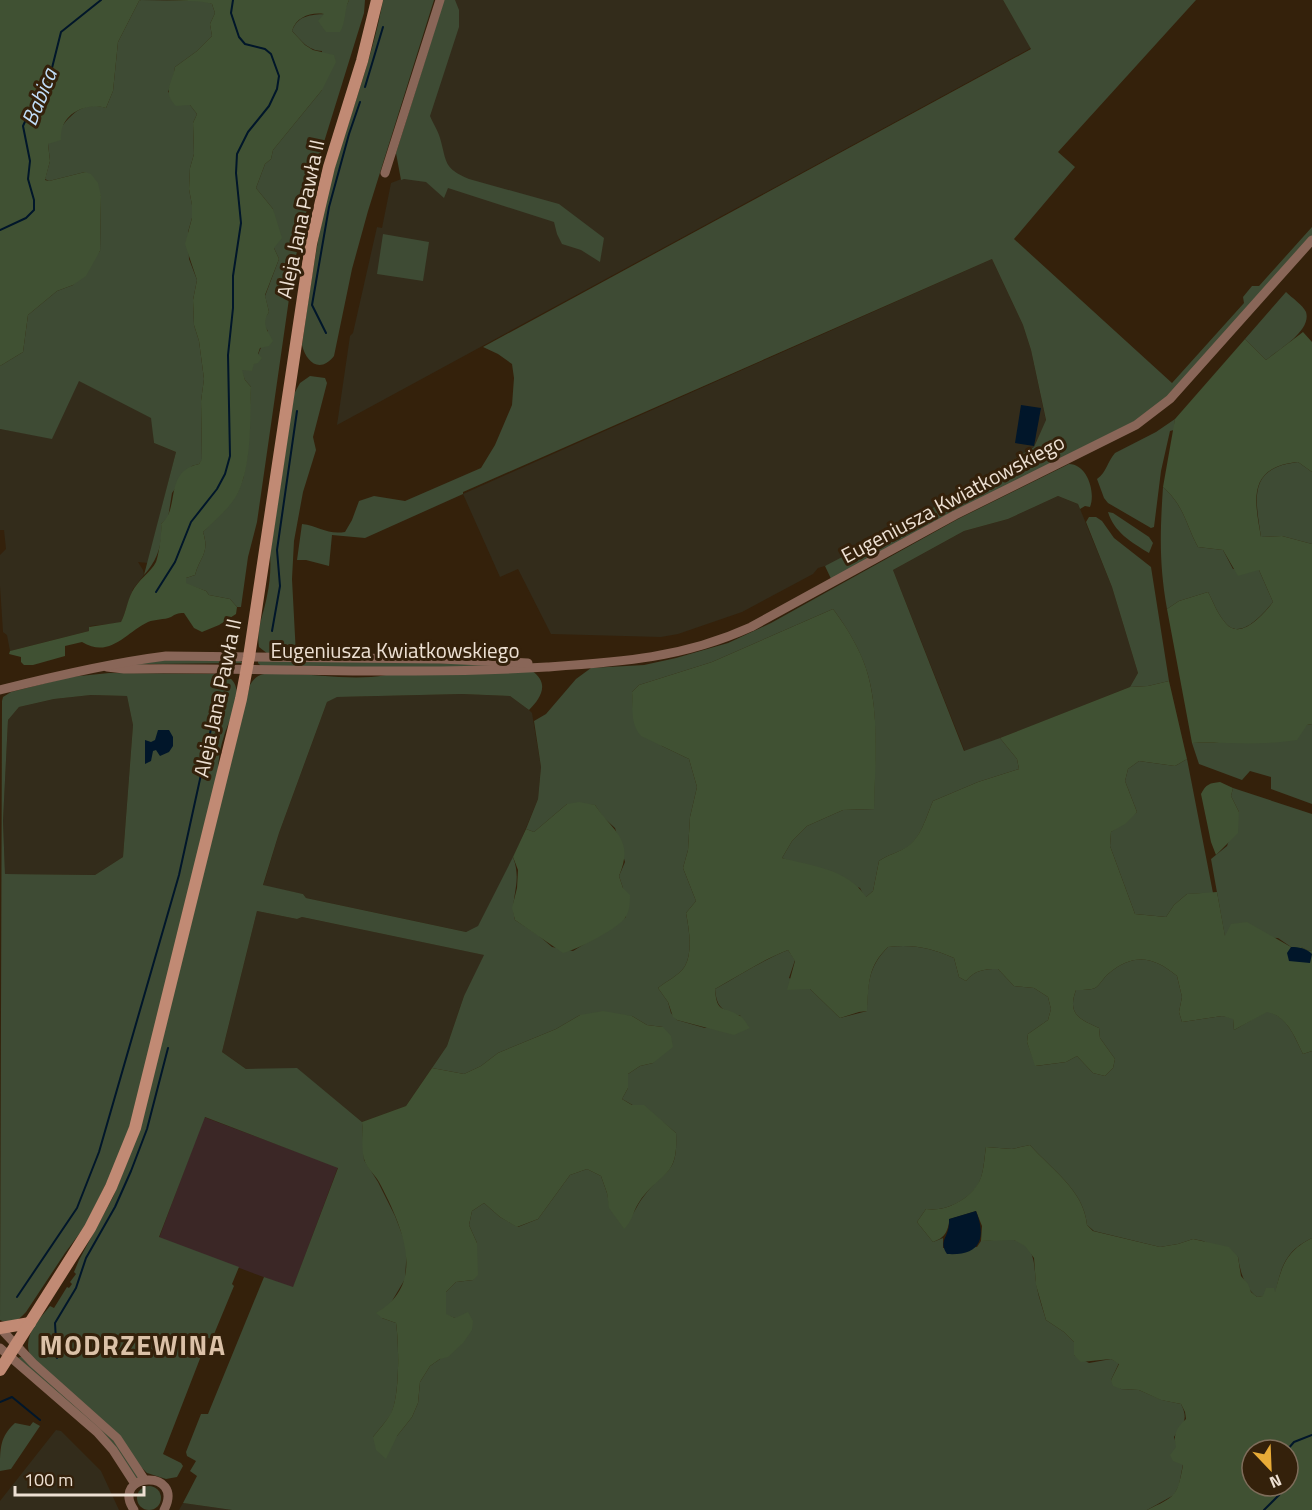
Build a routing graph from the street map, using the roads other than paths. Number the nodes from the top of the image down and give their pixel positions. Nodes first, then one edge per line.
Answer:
1 (377, 0) edge
2 (440, 0) edge
3 (385, 173) dead end
4 (1312, 240) edge
5 (249, 657) junction
6 (108, 667) junction
7 (542, 667) junction
8 (247, 670) junction
9 (0, 690) edge
10 (30, 1323) junction
11 (0, 1328) edge
12 (17, 1344) junction
13 (4, 1352) edge
14 (0, 1370) edge
15 (140, 1482) junction
16 (134, 1510) edge
17 (164, 1510) edge

1 - 5 street, Aleja Jana Pawła II
2 - 3 street
4 - 7 street, Eugeniusza Kwiatkowskiego
5 - 6 street, Eugeniusza Kwiatkowskiego
5 - 7 street, Eugeniusza Kwiatkowskiego
5 - 8 street, Aleja Jana Pawła II
6 - 8 street, Eugeniusza Kwiatkowskiego
6 - 9 street
7 - 8 street, Eugeniusza Kwiatkowskiego
8 - 10 street, Aleja Jana Pawła II
10 - 11 street
10 - 12 street, Aleja Jana Pawła II
11 - 12 street
12 - 13 street, Aleja Jana Pawła II
12 - 15 street
13 - 14 street, Aleja Jana Pawła II
13 - 15 street
15 - 16 street
15 - 17 street

